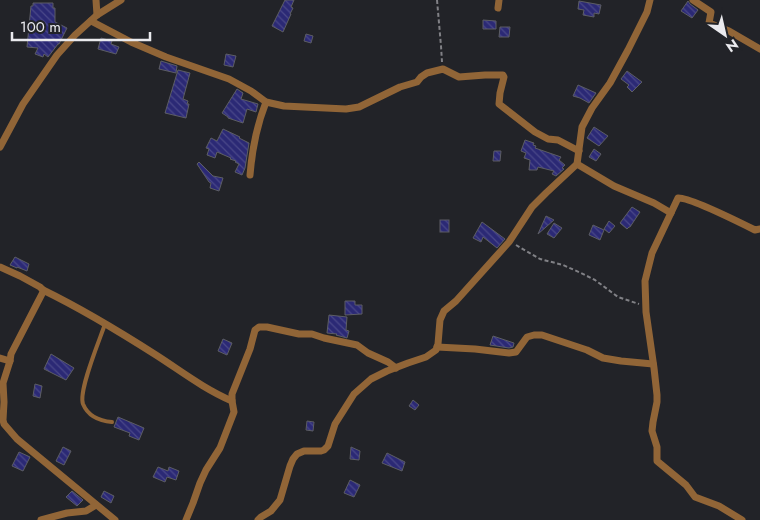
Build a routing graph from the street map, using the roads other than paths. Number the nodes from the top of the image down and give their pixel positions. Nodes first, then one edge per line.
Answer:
1 (96, 0) edge
2 (121, 0) edge
3 (650, 0) edge
4 (693, 0) edge
5 (97, 15) junction
6 (91, 21) junction
7 (760, 49) edge
8 (266, 102) junction
9 (0, 147) edge
10 (579, 150) junction
11 (577, 164) junction
12 (250, 176) dead end
13 (670, 212) junction
14 (760, 229) edge
15 (0, 267) edge
16 (43, 290) junction
17 (105, 324) junction
18 (437, 347) junction
19 (0, 358) edge
20 (10, 361) junction
21 (653, 364) junction
22 (396, 368) junction
23 (232, 401) junction
24 (112, 422) dead end
25 (96, 505) junction
26 (41, 520) edge
27 (115, 520) edge
28 (186, 520) edge
29 (258, 520) edge
30 (742, 520) edge

1 - 5 street
2 - 5 street
3 - 10 street
4 - 7 street
5 - 6 street
6 - 8 street
6 - 9 street
8 - 10 street
8 - 12 street
10 - 11 street
11 - 13 street
11 - 18 street
13 - 14 street
13 - 21 street
15 - 16 street
16 - 17 street
16 - 20 street
17 - 23 street
17 - 24 lane
18 - 21 street
18 - 22 street
19 - 20 street
20 - 25 street
21 - 30 street
22 - 23 street
22 - 29 street
23 - 28 street
25 - 26 street
25 - 27 street

